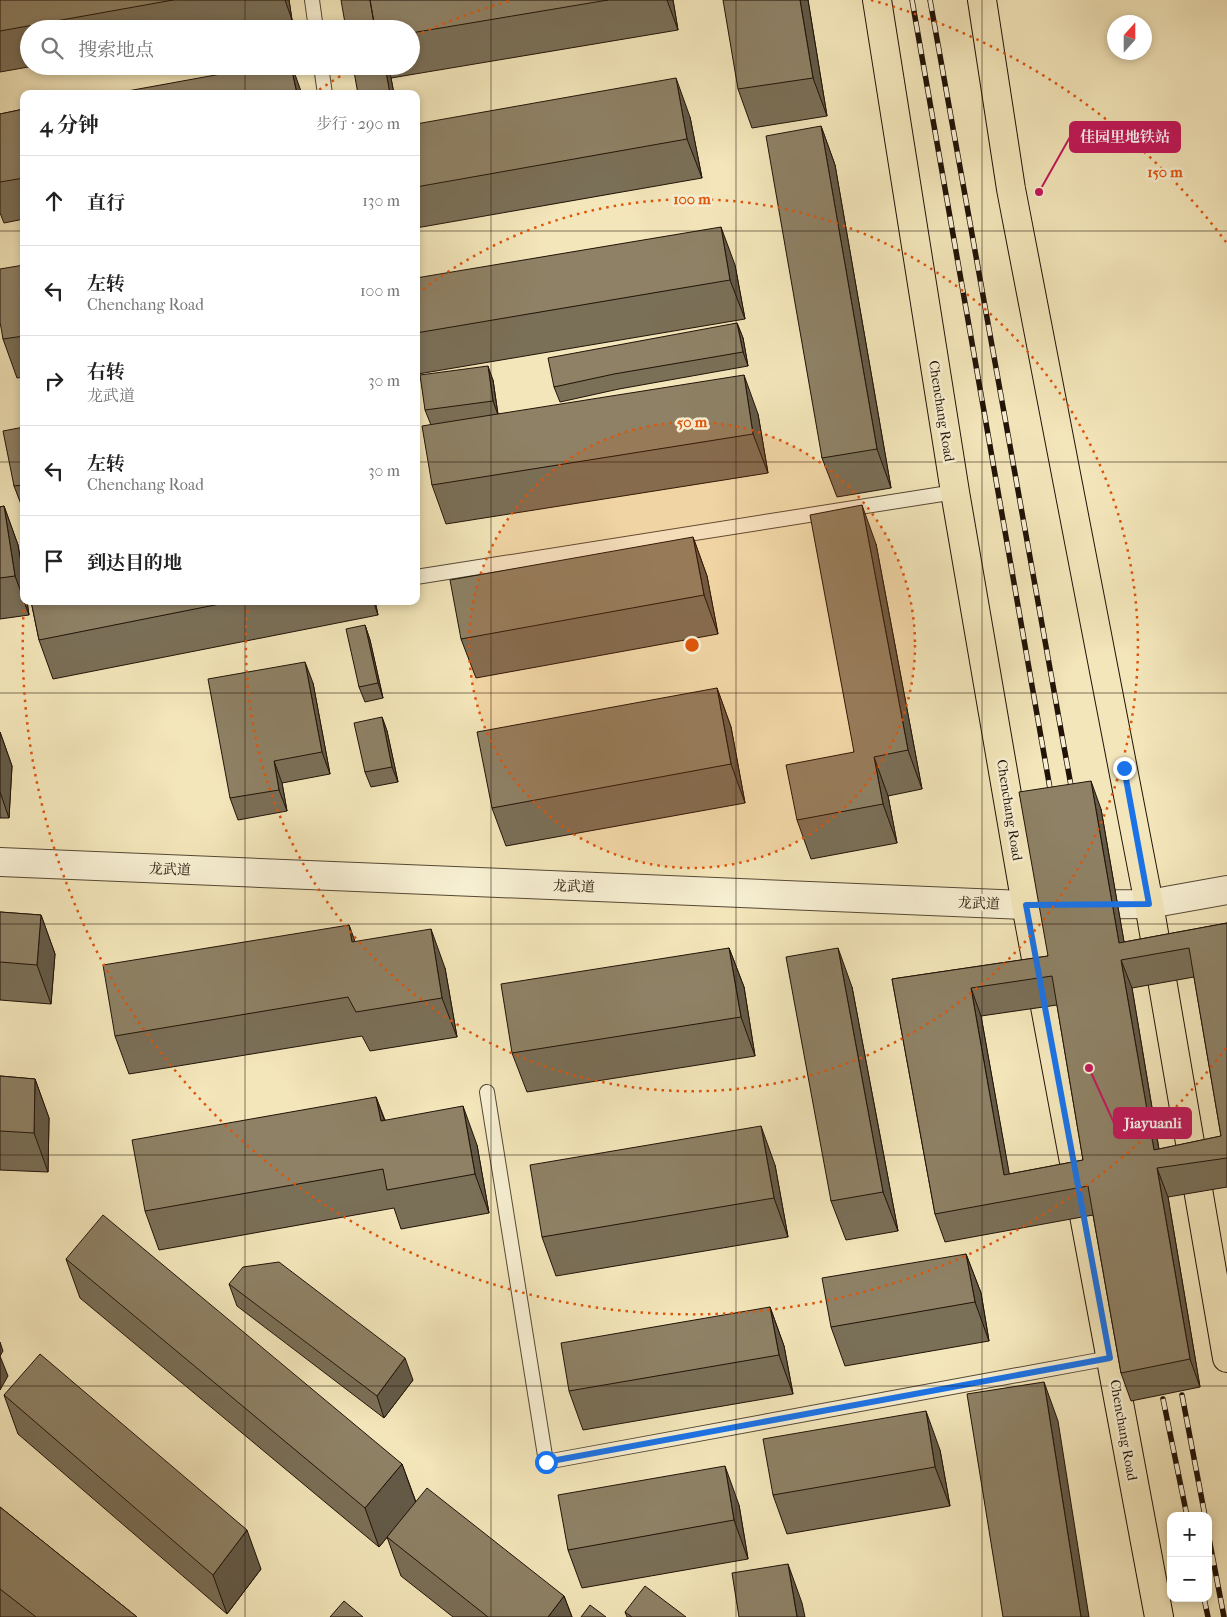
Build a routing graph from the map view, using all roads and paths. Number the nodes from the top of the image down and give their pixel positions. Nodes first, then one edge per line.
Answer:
1 (312, 0) edge
2 (877, 0) edge
3 (982, 0) edge
4 (315, 20) edge
5 (322, 75) edge
6 (324, 90) edge
7 (955, 492) junction
8 (420, 577) edge
9 (0, 862) edge
10 (1227, 890) edge
11 (1149, 904) junction
12 (1026, 905) junction
13 (488, 1092) dead end
14 (1110, 1358) junction
15 (1227, 1358) edge
16 (1160, 1617) edge

1 - 4 lane
2 - 7 main road, Chenchang Road
3 - 11 main road
5 - 6 lane
7 - 8 lane
7 - 12 main road, Chenchang Road
9 - 12 street, 龙武道
10 - 11 street, 龙武道
11 - 12 street, 龙武道
11 - 15 main road
12 - 14 main road, Chenchang Road
13 - 14 lane
14 - 16 main road, Chenchang Road

